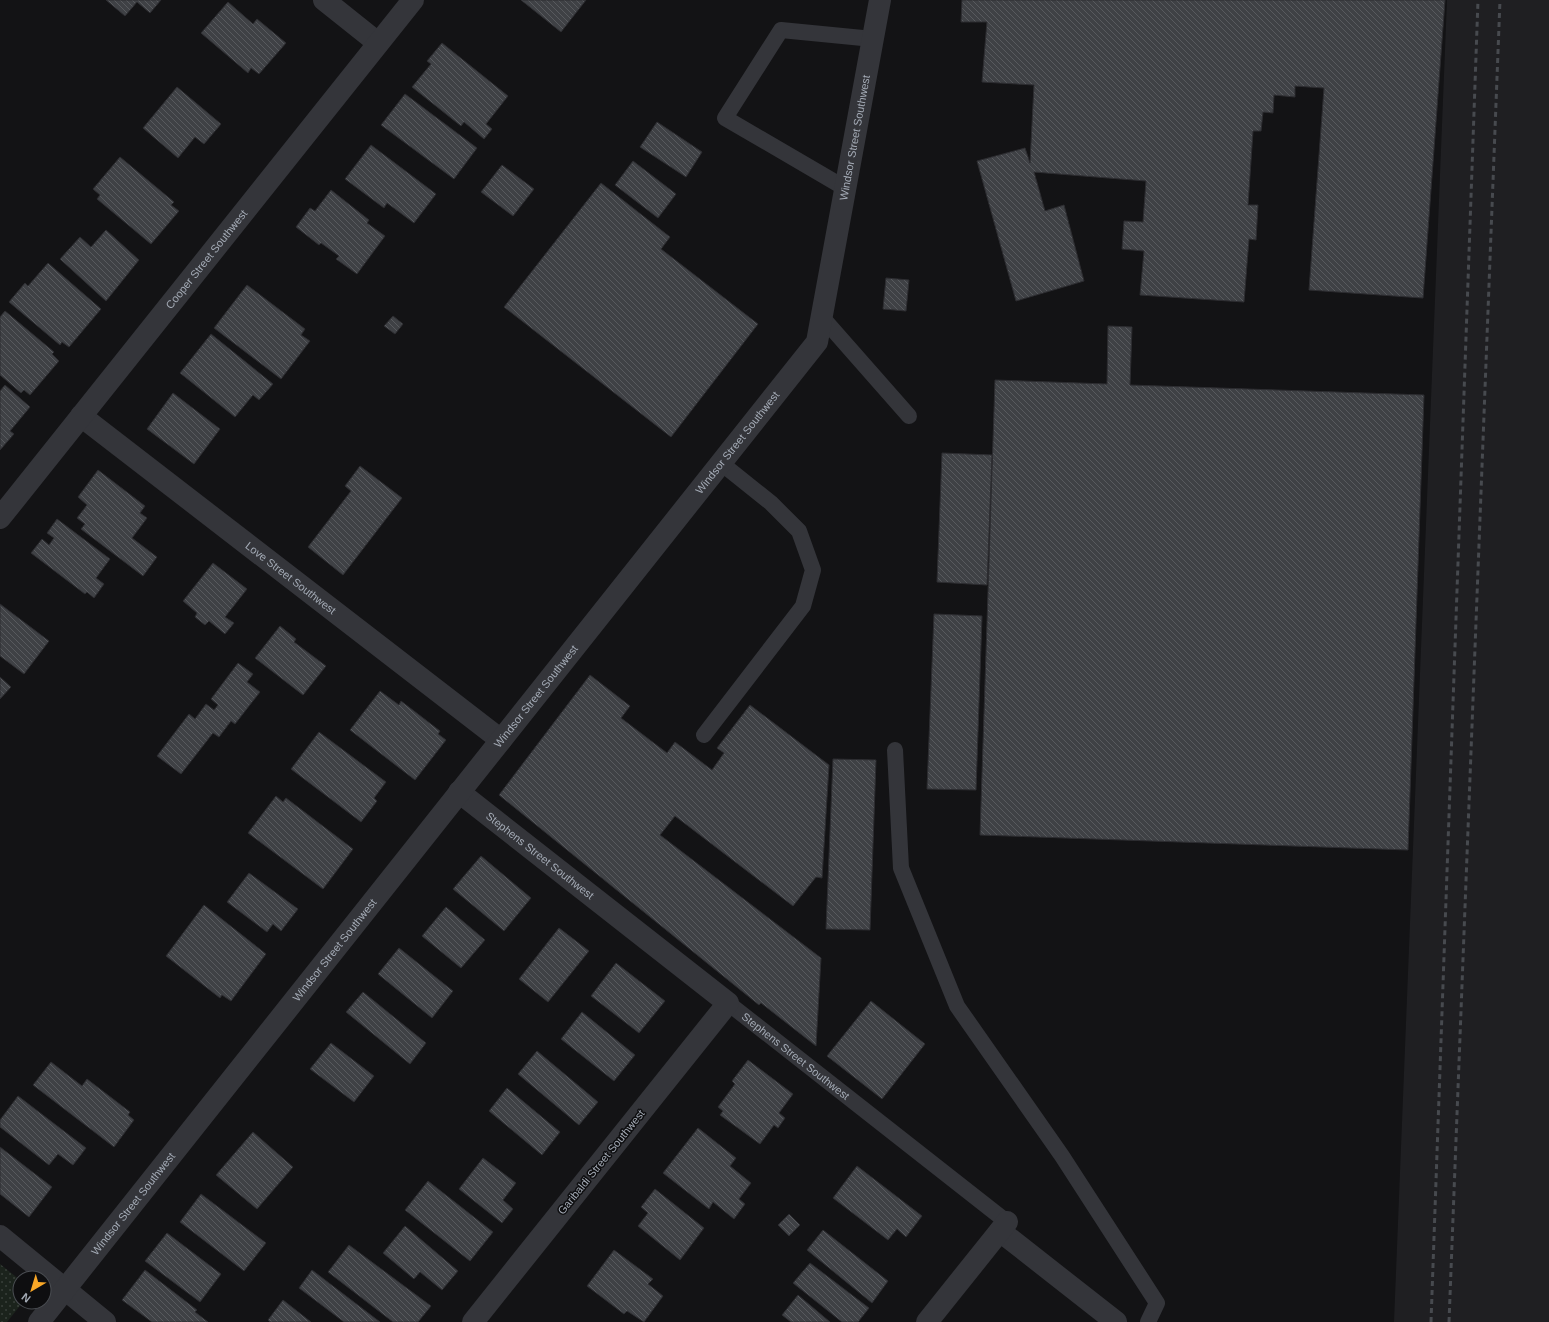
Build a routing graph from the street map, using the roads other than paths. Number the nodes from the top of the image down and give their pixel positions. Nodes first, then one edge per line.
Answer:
1 (324, 0) edge
2 (413, 0) edge
3 (880, 0) edge
4 (873, 39) junction
5 (378, 43) junction
6 (845, 188) junction
7 (821, 316) junction
8 (81, 416) junction
9 (909, 416) dead end
10 (721, 463) junction
11 (0, 518) edge
12 (704, 735) dead end
13 (501, 740) junction
14 (895, 750) dead end
15 (459, 792) junction
16 (728, 1003) junction
17 (1004, 1226) junction
18 (0, 1236) edge
19 (64, 1289) junction
20 (39, 1322) edge
21 (105, 1322) edge
22 (473, 1322) edge
23 (927, 1322) edge
24 (1116, 1322) edge
25 (1148, 1322) edge

1 - 5 street
2 - 5 street, Cooper Street Southwest
3 - 4 street, Windsor Street Southwest
4 - 6 street, Windsor Street Southwest
4 - 6 lane
5 - 8 street, Cooper Street Southwest
6 - 7 street, Windsor Street Southwest
7 - 9 lane
7 - 10 street, Windsor Street Southwest
8 - 11 street, Cooper Street Southwest
8 - 13 street, Love Street Southwest
10 - 12 lane
10 - 13 street, Windsor Street Southwest
13 - 15 street, Windsor Street Southwest
14 - 25 lane
15 - 16 street, Stephens Street Southwest
15 - 19 street, Windsor Street Southwest
16 - 17 lane, Stephens Street Southwest
16 - 22 street, Garibaldi Street Southwest
17 - 23 street
17 - 24 street, Stephens Street Southwest
18 - 19 street
19 - 20 street, Windsor Street Southwest
19 - 21 street

